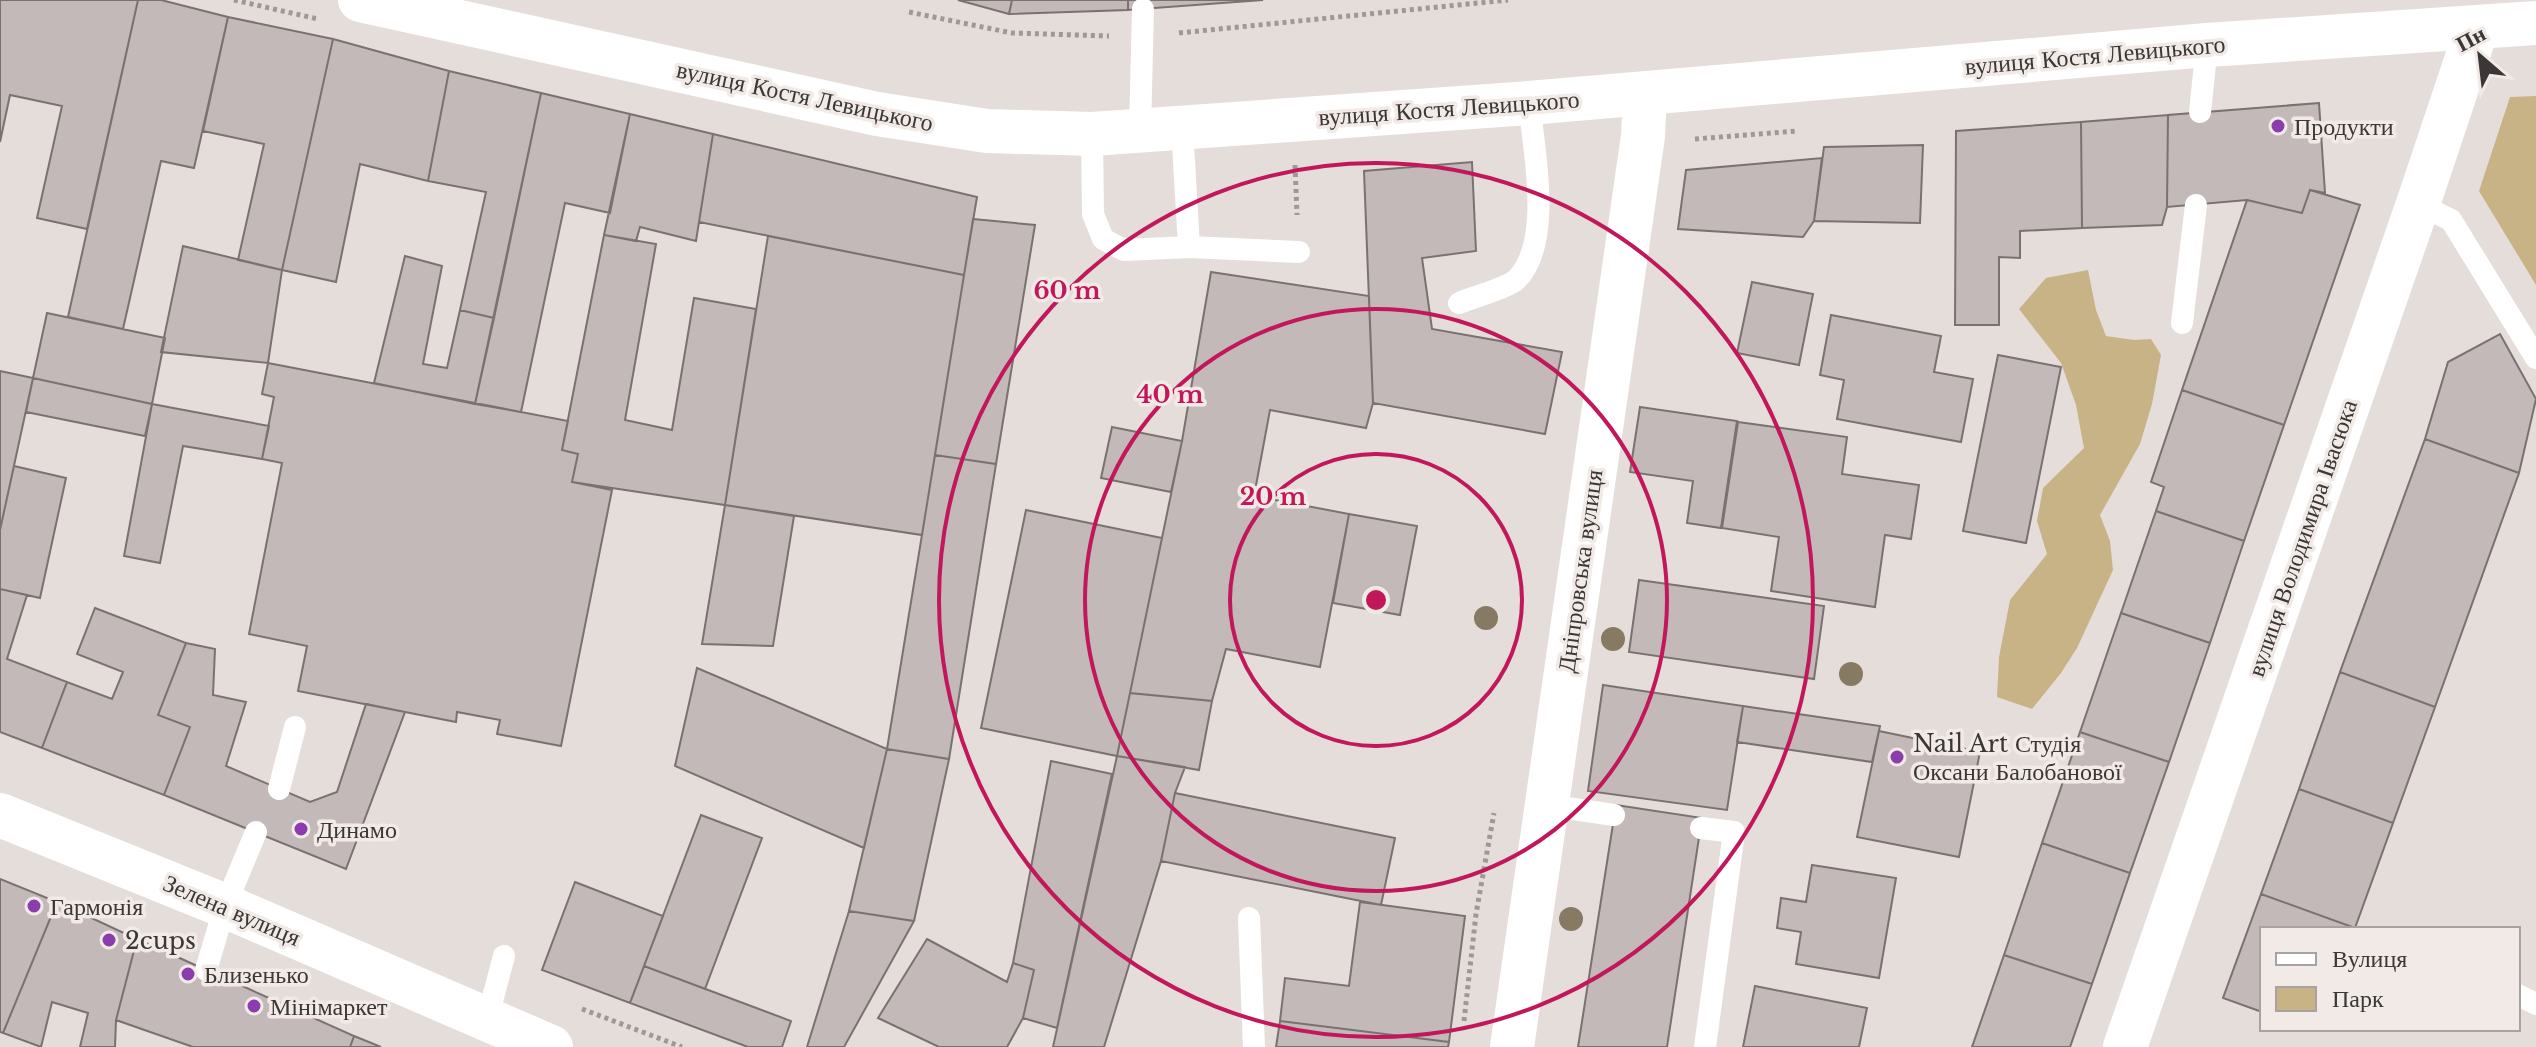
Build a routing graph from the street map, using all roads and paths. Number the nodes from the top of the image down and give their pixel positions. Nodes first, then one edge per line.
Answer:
1 (1508, 0) edge
2 (369, 1) edge
3 (1143, 9) dead end
4 (909, 12) dead end
5 (2536, 23) edge
6 (2477, 28) junction
7 (1142, 37) junction
8 (2207, 45) junction
9 (1645, 94) junction
10 (1529, 103) junction
11 (2200, 112) dead end
12 (1182, 127) junction
13 (1140, 130) junction
14 (1092, 134) junction
15 (2418, 204) junction
16 (2196, 205) dead end
17 (1189, 247) junction
18 (1299, 252) dead end
19 (1459, 303) dead end
20 (2182, 323) dead end
21 (2536, 358) edge
22 (295, 727) dead end
23 (279, 789) dead end
24 (1546, 805) junction
25 (0, 815) edge
26 (1614, 815) dead end
27 (1701, 828) dead end
28 (256, 832) dead end
29 (225, 906) junction
30 (1249, 918) dead end
31 (504, 956) dead end
32 (206, 970) dead end
33 (569, 1004) dead end
34 (487, 1020) junction
35 (551, 1047) edge
36 (682, 1047) edge
37 (1254, 1047) edge
38 (1512, 1047) edge
39 (1705, 1047) edge
40 (2125, 1047) edge

1 - 7 path
2 - 14 main road, вулиця Костя Левицького
3 - 7 lane
4 - 7 path
5 - 6 main road, вулиця Костя Левицького
6 - 8 main road, вулиця Костя Левицького
6 - 15 main road, вулиця Володимира Івасюка
7 - 13 lane
8 - 9 main road, вулиця Костя Левицького
8 - 11 lane
9 - 10 main road, вулиця Костя Левицького
9 - 24 main road, Дніпровська вулиця
10 - 12 main road, вулиця Костя Левицького
10 - 19 lane
12 - 13 main road, вулиця Костя Левицького
12 - 17 lane
13 - 14 main road, вулиця Костя Левицького
14 - 17 lane
15 - 21 lane
15 - 40 main road, вулиця Володимира Івасюка
16 - 20 lane
17 - 18 lane
22 - 23 lane
24 - 26 lane
24 - 38 main road, Дніпровська вулиця
25 - 29 main road, Зелена вулиця
27 - 39 lane
28 - 29 lane
29 - 32 lane
29 - 34 main road, Зелена вулиця
30 - 37 lane
31 - 34 lane
33 - 36 path
34 - 35 main road, Зелена вулиця

